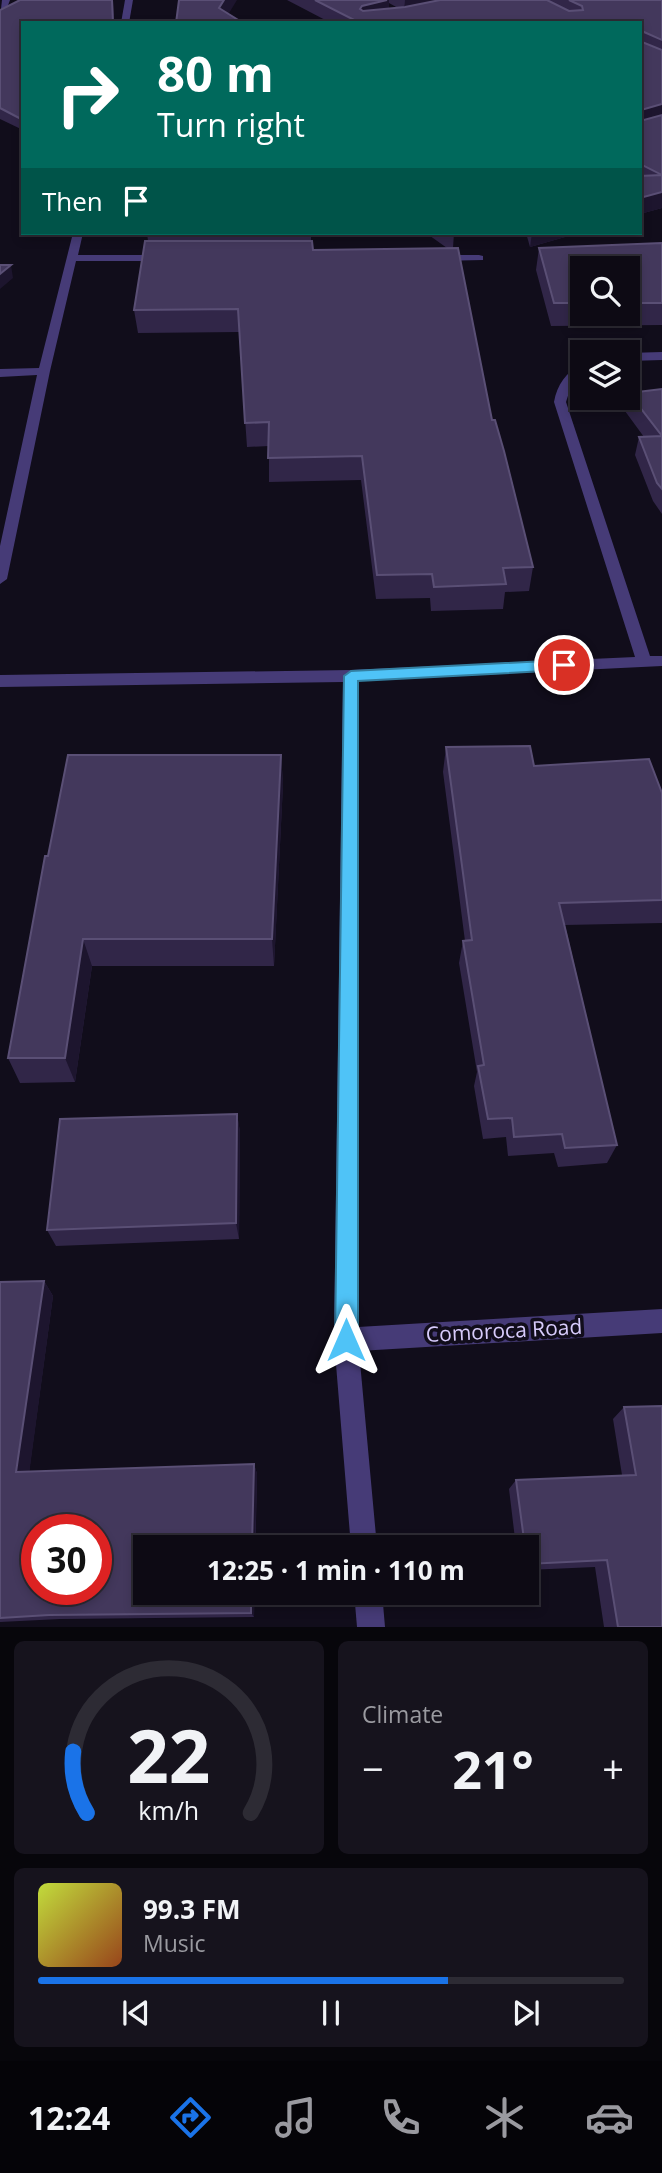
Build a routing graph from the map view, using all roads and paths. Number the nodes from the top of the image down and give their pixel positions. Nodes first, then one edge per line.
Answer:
1 (6, 0) edge
2 (129, 0) edge
3 (0, 16) edge
4 (125, 21) edge
5 (78, 235) edge
6 (72, 258) junction
7 (181, 258) edge
8 (425, 258) edge
9 (479, 258) dead end
10 (662, 356) edge
11 (640, 357) edge
12 (44, 371) junction
13 (0, 373) edge
14 (570, 378) edge
15 (0, 579) edge
16 (644, 661) junction
17 (662, 661) edge
18 (351, 676) junction
19 (0, 681) edge
20 (662, 1321) edge
21 (346, 1340) junction
22 (363, 1535) edge
23 (369, 1605) edge
24 (370, 1627) edge

1 - 3 street
2 - 4 street
5 - 6 street
6 - 7 street
6 - 12 street
8 - 9 street
10 - 11 street
12 - 13 street
12 - 15 street
14 - 16 street
16 - 17 street
16 - 18 street
18 - 19 street
18 - 21 street
20 - 21 street, Comoroca Road
21 - 22 street
23 - 24 street

